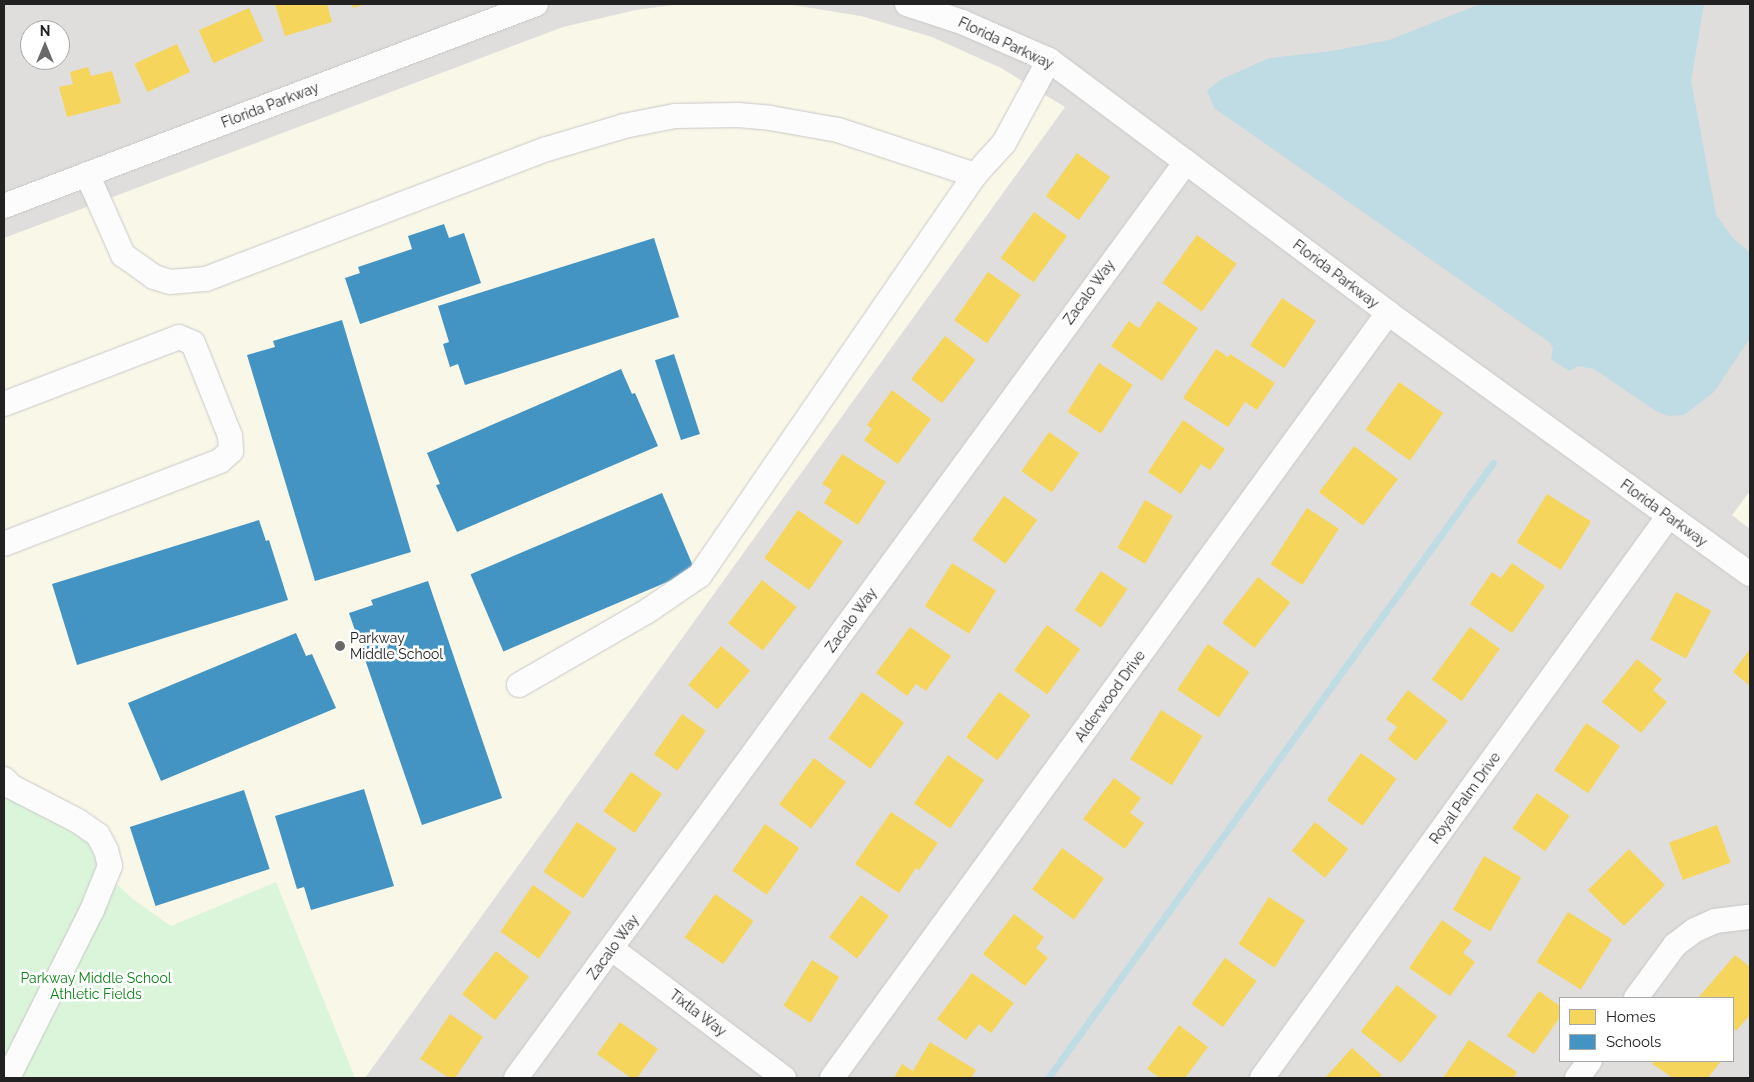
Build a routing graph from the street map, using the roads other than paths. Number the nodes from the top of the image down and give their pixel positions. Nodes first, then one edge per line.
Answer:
1 (536, 4) edge
2 (907, 4) edge
3 (1049, 60) junction
4 (1186, 162) junction
5 (87, 174) junction
6 (975, 175) junction
7 (4, 206) edge
8 (1388, 313) junction
9 (4, 404) edge
10 (1668, 517) junction
11 (4, 544) edge
12 (1750, 574) edge
13 (519, 685) dead end
14 (4, 779) edge
15 (1750, 917) edge
16 (612, 949) junction
17 (1637, 997) edge
18 (1589, 1062) edge
19 (8, 1078) edge
20 (516, 1078) edge
21 (784, 1078) edge
22 (832, 1078) edge
23 (1262, 1078) edge
24 (1577, 1078) edge

1 - 5 street, Florida Parkway
2 - 3 street, Florida Parkway
3 - 4 street, Florida Parkway
3 - 6 street
4 - 8 street, Florida Parkway
4 - 16 street, Zacalo Way
5 - 6 street
5 - 7 street, Florida Parkway
6 - 13 street
8 - 10 street, Florida Parkway
8 - 22 street, Alderwood Drive
9 - 11 street
10 - 12 street, Florida Parkway
10 - 23 street, Royal Palm Drive
14 - 19 street
15 - 17 street
16 - 20 street, Zacalo Way
16 - 21 street, Tixtla Way
18 - 24 street

